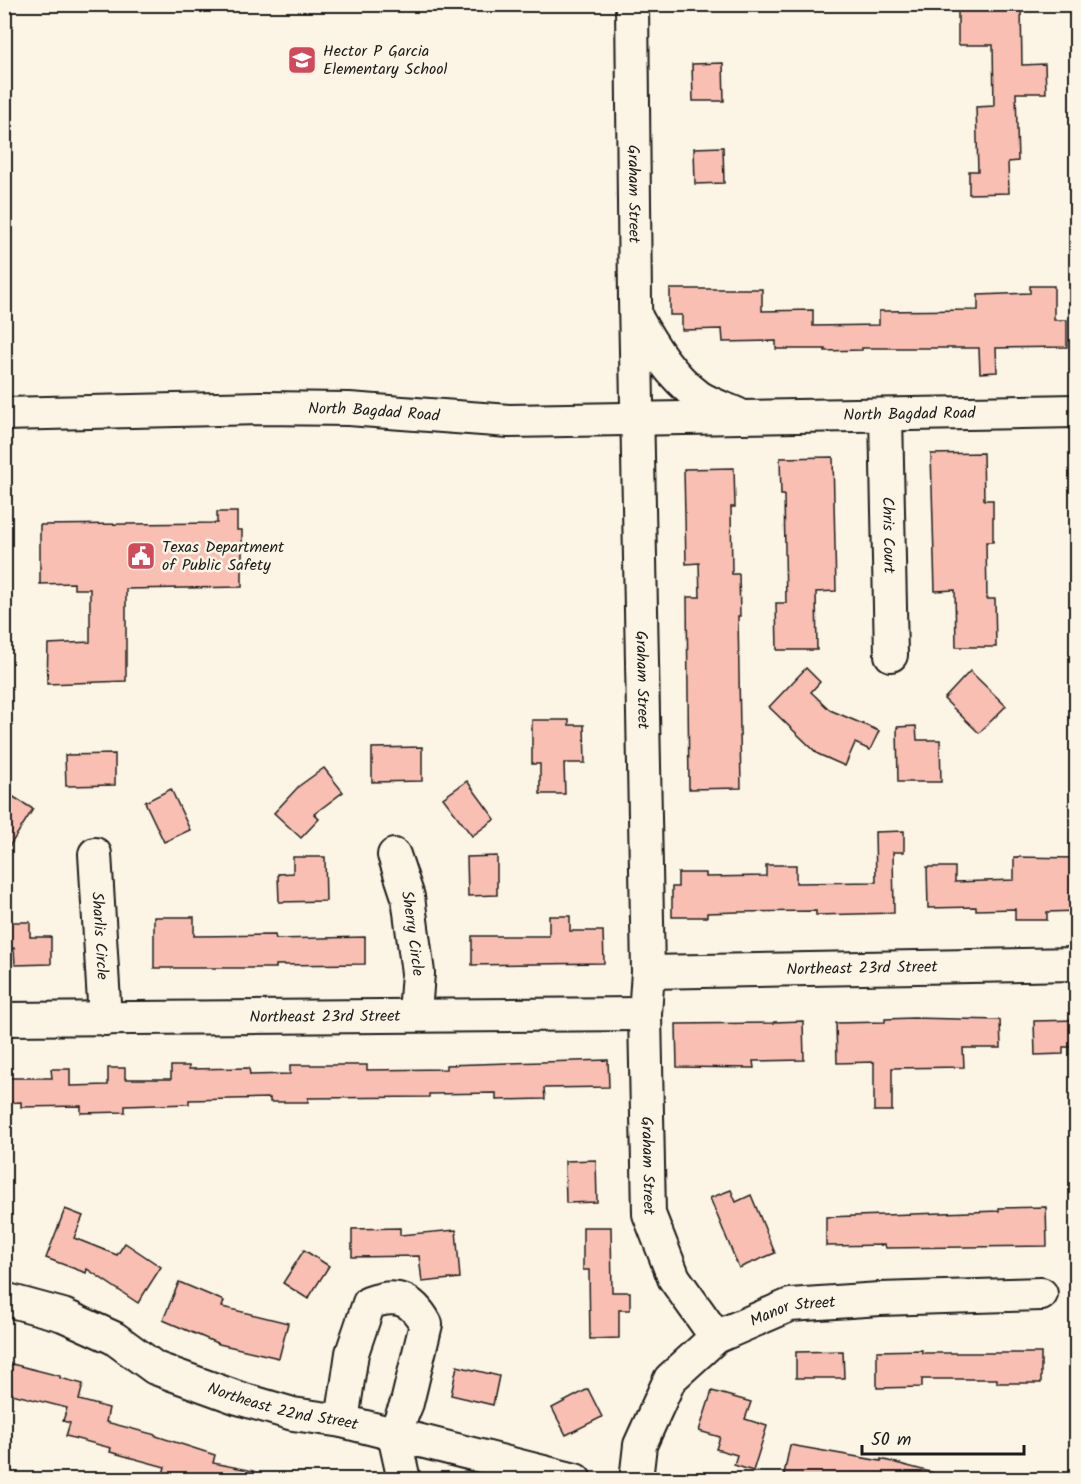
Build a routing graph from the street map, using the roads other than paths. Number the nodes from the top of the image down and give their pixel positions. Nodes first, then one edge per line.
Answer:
1 (632, 4) edge
2 (635, 316) junction
3 (1077, 411) edge
4 (4, 414) edge
5 (886, 415) junction
6 (744, 417) junction
7 (638, 419) junction
8 (891, 655) dead end
9 (94, 854) dead end
10 (394, 855) dead end
11 (1077, 964) edge
12 (648, 972) junction
13 (416, 1014) junction
14 (645, 1014) junction
15 (4, 1019) edge
16 (105, 1019) junction
17 (1041, 1294) dead end
18 (4, 1299) edge
19 (716, 1337) junction
20 (342, 1421) junction
21 (394, 1435) junction
22 (404, 1479) edge
23 (575, 1479) edge
24 (636, 1479) edge

1 - 2 street, Graham Street
2 - 6 street, North Bagdad Road
2 - 7 street, Graham Street
3 - 5 street, North Bagdad Road
4 - 7 street, North Bagdad Road
5 - 6 street, North Bagdad Road
5 - 8 street, Chris Court
6 - 7 street, North Bagdad Road
7 - 12 street, Graham Street
9 - 16 street, Sharlis Circle
10 - 13 street, Sherry Circle
11 - 12 street, Northeast 23rd Street
12 - 14 street, Graham Street
13 - 14 street, Northeast 23rd Street
13 - 16 street, Northeast 23rd Street
14 - 19 street, Graham Street
15 - 16 street, Northeast 23rd Street
17 - 19 street, Manor Street
18 - 20 street, Northeast 22nd Street
19 - 24 street, Manor Street
20 - 21 street, Northeast 22nd Street
20 - 21 street
21 - 22 street
21 - 23 street, Northeast 22nd Street

